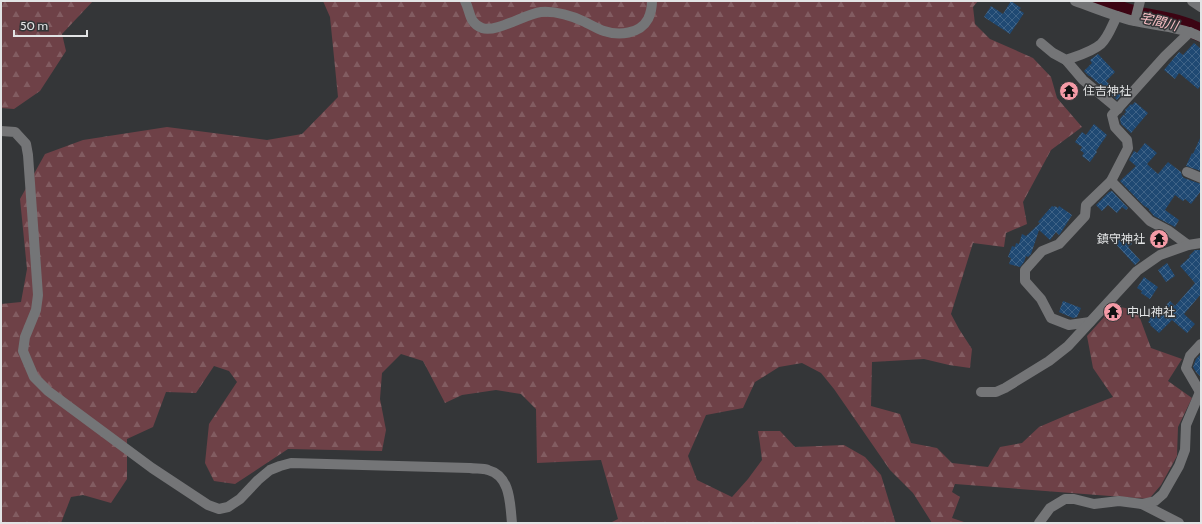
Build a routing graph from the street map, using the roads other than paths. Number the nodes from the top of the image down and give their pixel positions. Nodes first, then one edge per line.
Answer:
1 (465, 1) edge
2 (652, 1) edge
3 (1075, 1) edge
4 (1192, 1) edge
5 (1139, 3) edge
6 (1201, 7) edge
7 (1117, 16) junction
8 (1135, 20) junction
9 (1190, 32) junction
10 (1201, 37) edge
11 (1041, 43) dead end
12 (1066, 60) junction
13 (1118, 109) junction
14 (1, 131) edge
15 (1187, 172) dead end
16 (1201, 178) edge
17 (1111, 181) junction
18 (1201, 243) edge
19 (1188, 245) junction
20 (1090, 322) junction
21 (1201, 344) edge
22 (981, 392) dead end
23 (1200, 392) edge
24 (1142, 504) junction
25 (512, 523) edge
26 (1039, 523) edge
27 (1179, 523) edge

1 - 2 street
3 - 7 street
4 - 6 street
5 - 8 street
7 - 8 street
7 - 12 street
8 - 9 street
9 - 10 street
9 - 13 street
11 - 12 street
12 - 13 street
13 - 17 street
14 - 25 street
15 - 16 street
17 - 19 street
17 - 20 street
18 - 19 street
19 - 20 street
20 - 22 street
21 - 23 street
23 - 24 street
24 - 26 street
24 - 27 street

